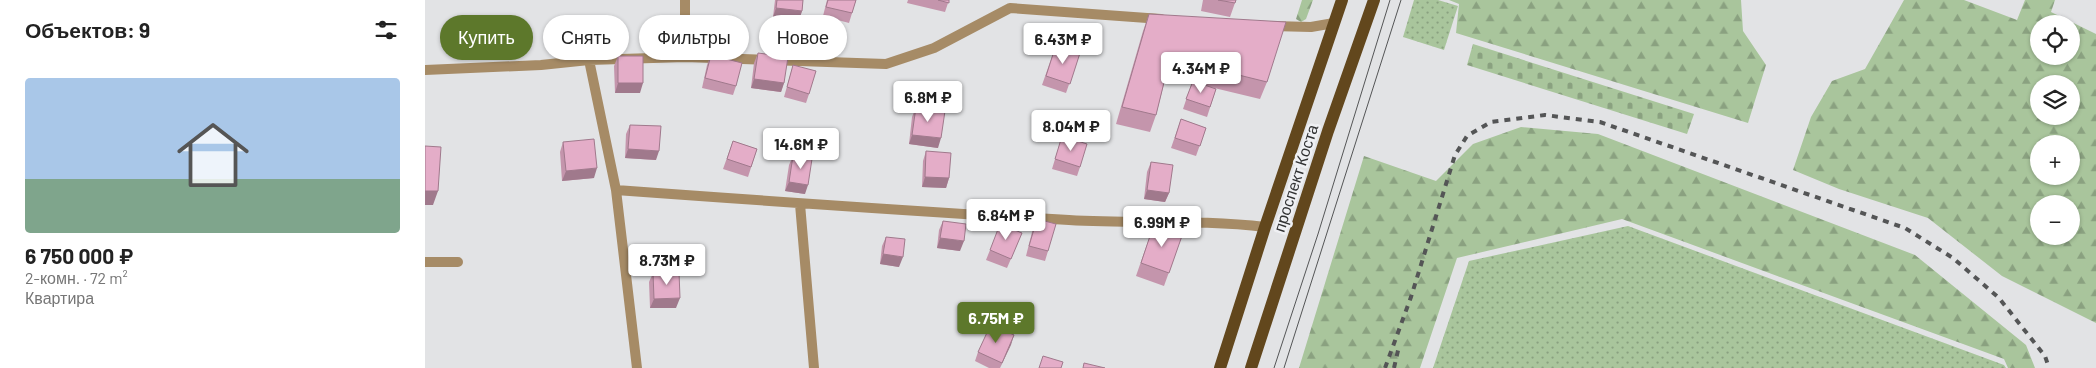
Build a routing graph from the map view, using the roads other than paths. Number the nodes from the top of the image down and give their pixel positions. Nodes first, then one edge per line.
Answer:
1 (685, 0) edge
2 (1342, 0) edge
3 (1374, 0) edge
4 (685, 15) edge
5 (1173, 20) edge
6 (1334, 24) junction
7 (1260, 26) edge
8 (749, 59) edge
9 (589, 60) joint
10 (425, 70) edge
11 (617, 190) junction
12 (800, 204) junction
13 (1265, 227) junction
14 (425, 262) edge
15 (458, 262) dead end
16 (637, 368) edge
17 (814, 368) edge
18 (1220, 368) edge
19 (1251, 368) edge

1 - 4 street
2 - 6 main road, проспект Коста
3 - 19 main road, проспект Коста
5 - 8 street
6 - 7 street
6 - 13 main road, проспект Коста
9 - 10 street
9 - 11 street
11 - 12 street
11 - 16 street
12 - 13 street
12 - 17 street
13 - 18 main road, проспект Коста
14 - 15 street

